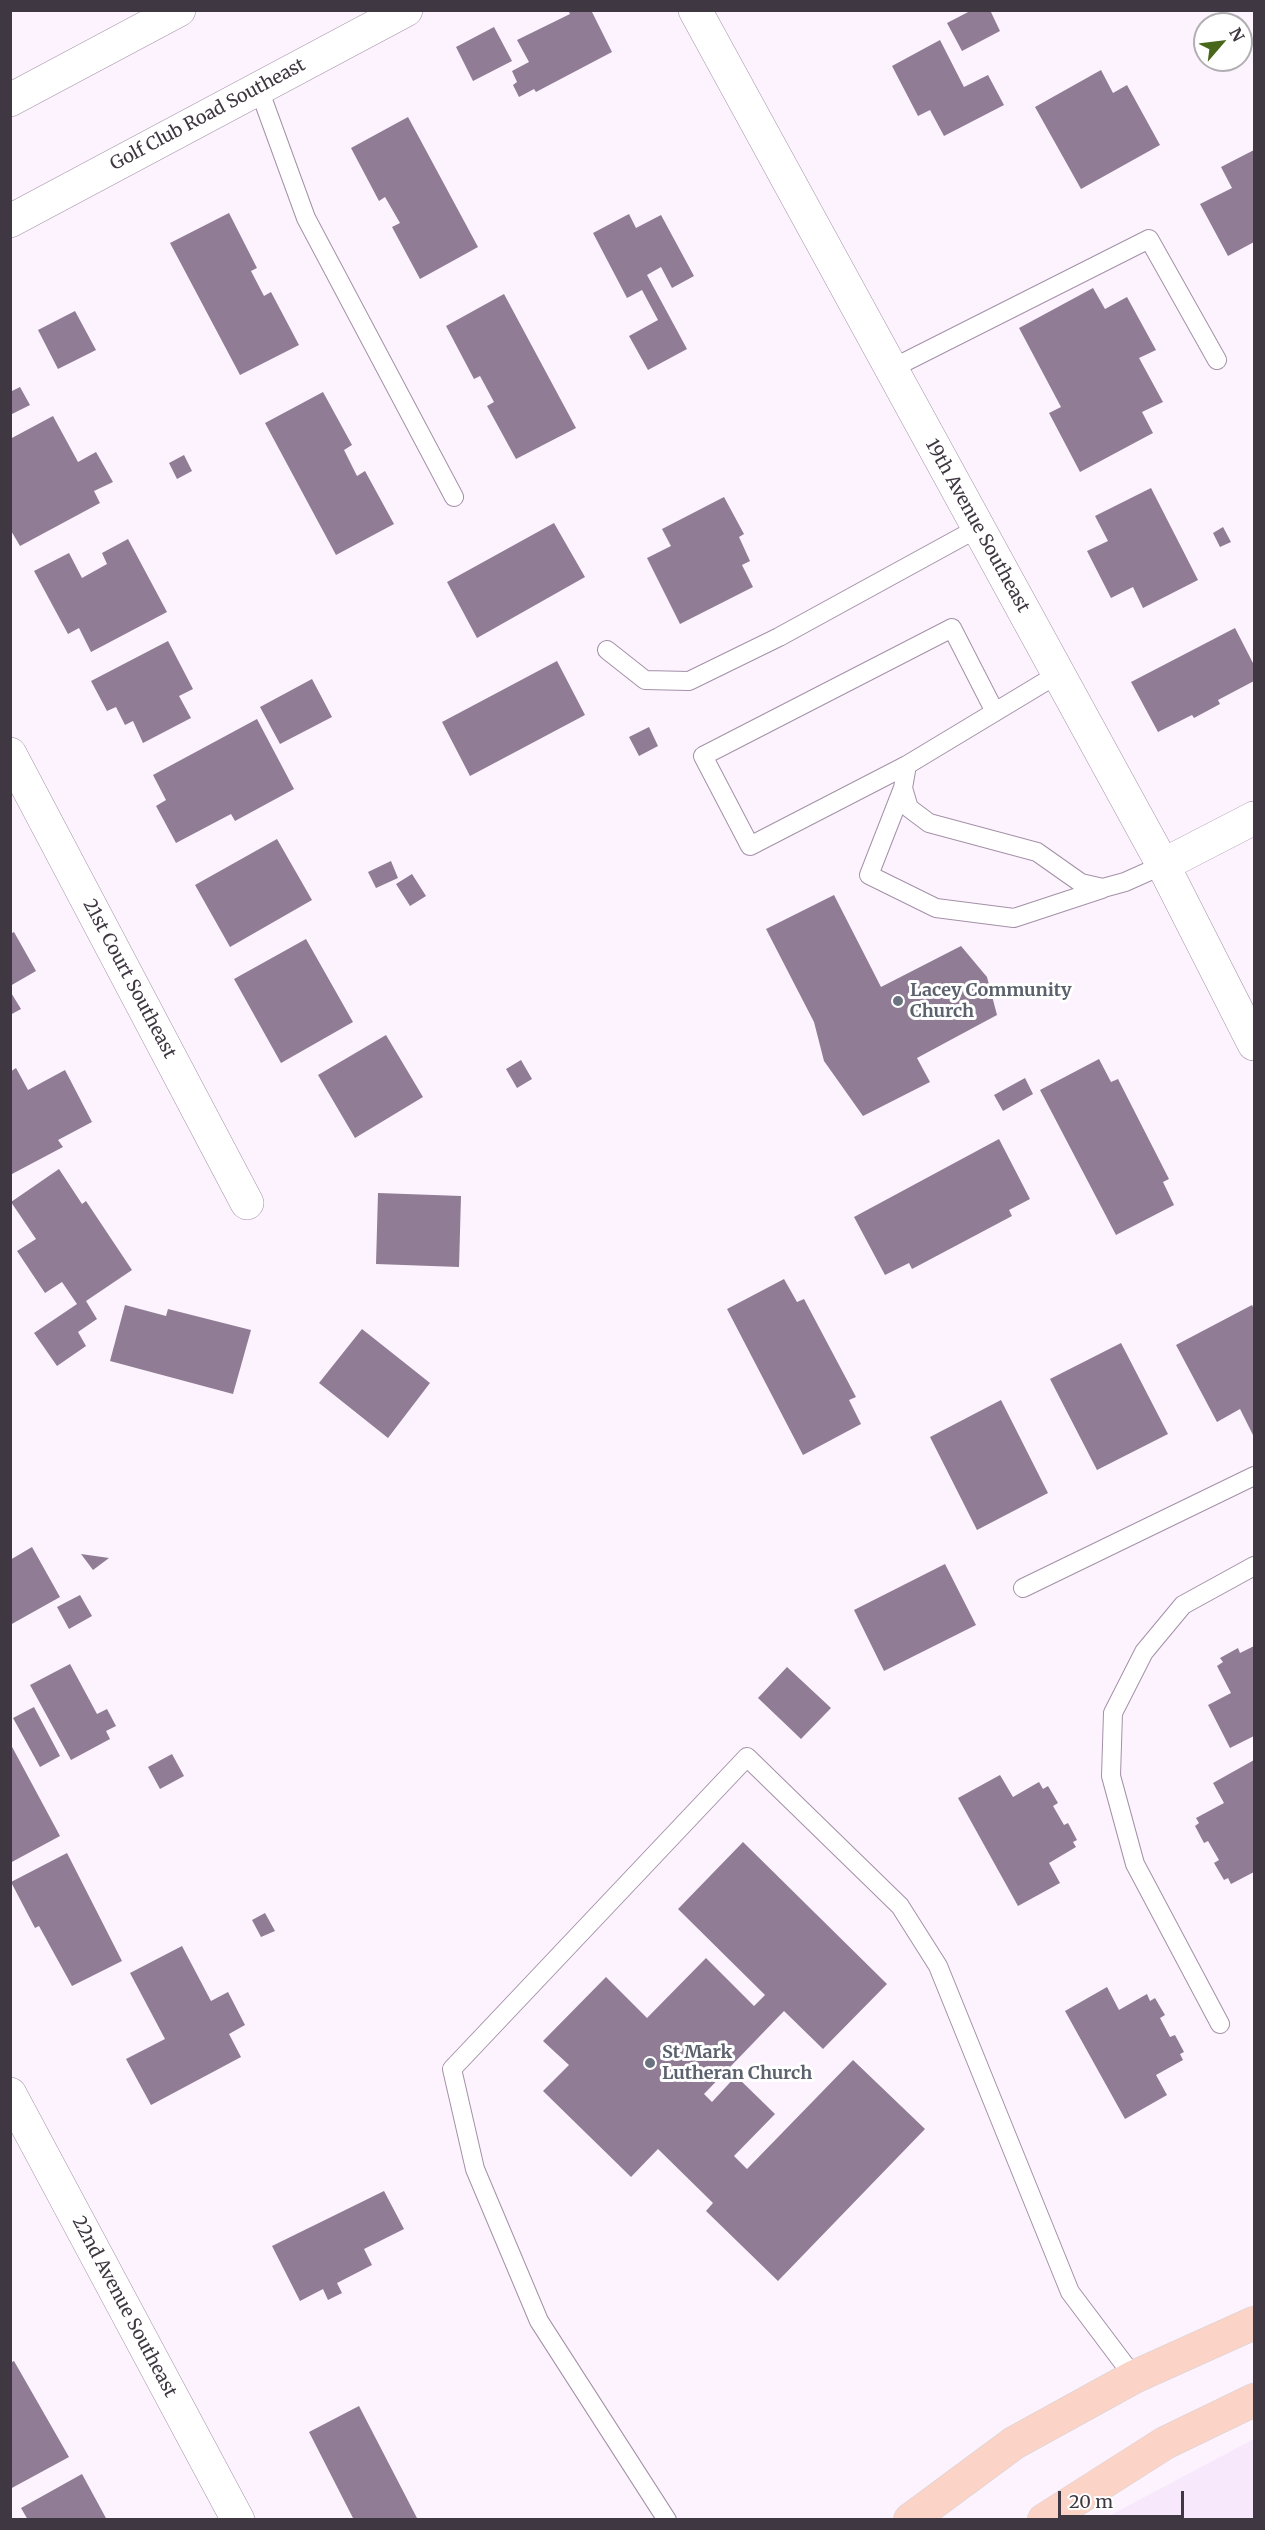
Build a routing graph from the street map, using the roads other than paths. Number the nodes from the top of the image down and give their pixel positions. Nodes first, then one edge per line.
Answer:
1 (179, 10) edge
2 (406, 10) edge
3 (695, 10) edge
4 (259, 89) junction
5 (10, 100) edge
6 (10, 220) edge
7 (1217, 360) dead end
8 (891, 369) junction
9 (454, 497) dead end
10 (978, 528) junction
11 (607, 650) dead end
12 (1058, 674) junction
13 (995, 712) junction
14 (10, 754) edge
15 (907, 765) junction
16 (903, 788) junction
17 (1254, 818) edge
18 (1163, 865) junction
19 (1103, 888) junction
20 (1254, 1044) edge
21 (247, 1203) dead end
22 (1254, 1476) edge
23 (1254, 1566) edge
24 (1023, 1588) dead end
25 (1220, 2024) dead end
26 (10, 2094) edge
27 (1254, 2323) edge
28 (1134, 2377) junction
29 (1254, 2400) edge
30 (238, 2520) edge
31 (667, 2520) edge
32 (910, 2520) edge
33 (1044, 2520) edge

1 - 5 street
2 - 4 street, Golf Club Road Southeast
3 - 8 street, 19th Avenue Southeast
4 - 6 street, Golf Club Road Southeast
4 - 9 lane
7 - 8 lane
8 - 10 street, 19th Avenue Southeast
10 - 11 lane
10 - 12 street, 19th Avenue Southeast
12 - 13 lane
12 - 18 street, 19th Avenue Southeast
13 - 15 lane
13 - 15 lane
14 - 21 street, 21st Court Southeast
15 - 16 lane
16 - 19 lane
16 - 19 lane
17 - 18 street
18 - 19 lane
18 - 20 street, 19th Avenue Southeast
22 - 24 lane
23 - 25 lane
26 - 30 street, 22nd Avenue Southeast
27 - 28 main road
28 - 31 lane
28 - 32 main road
29 - 33 main road

